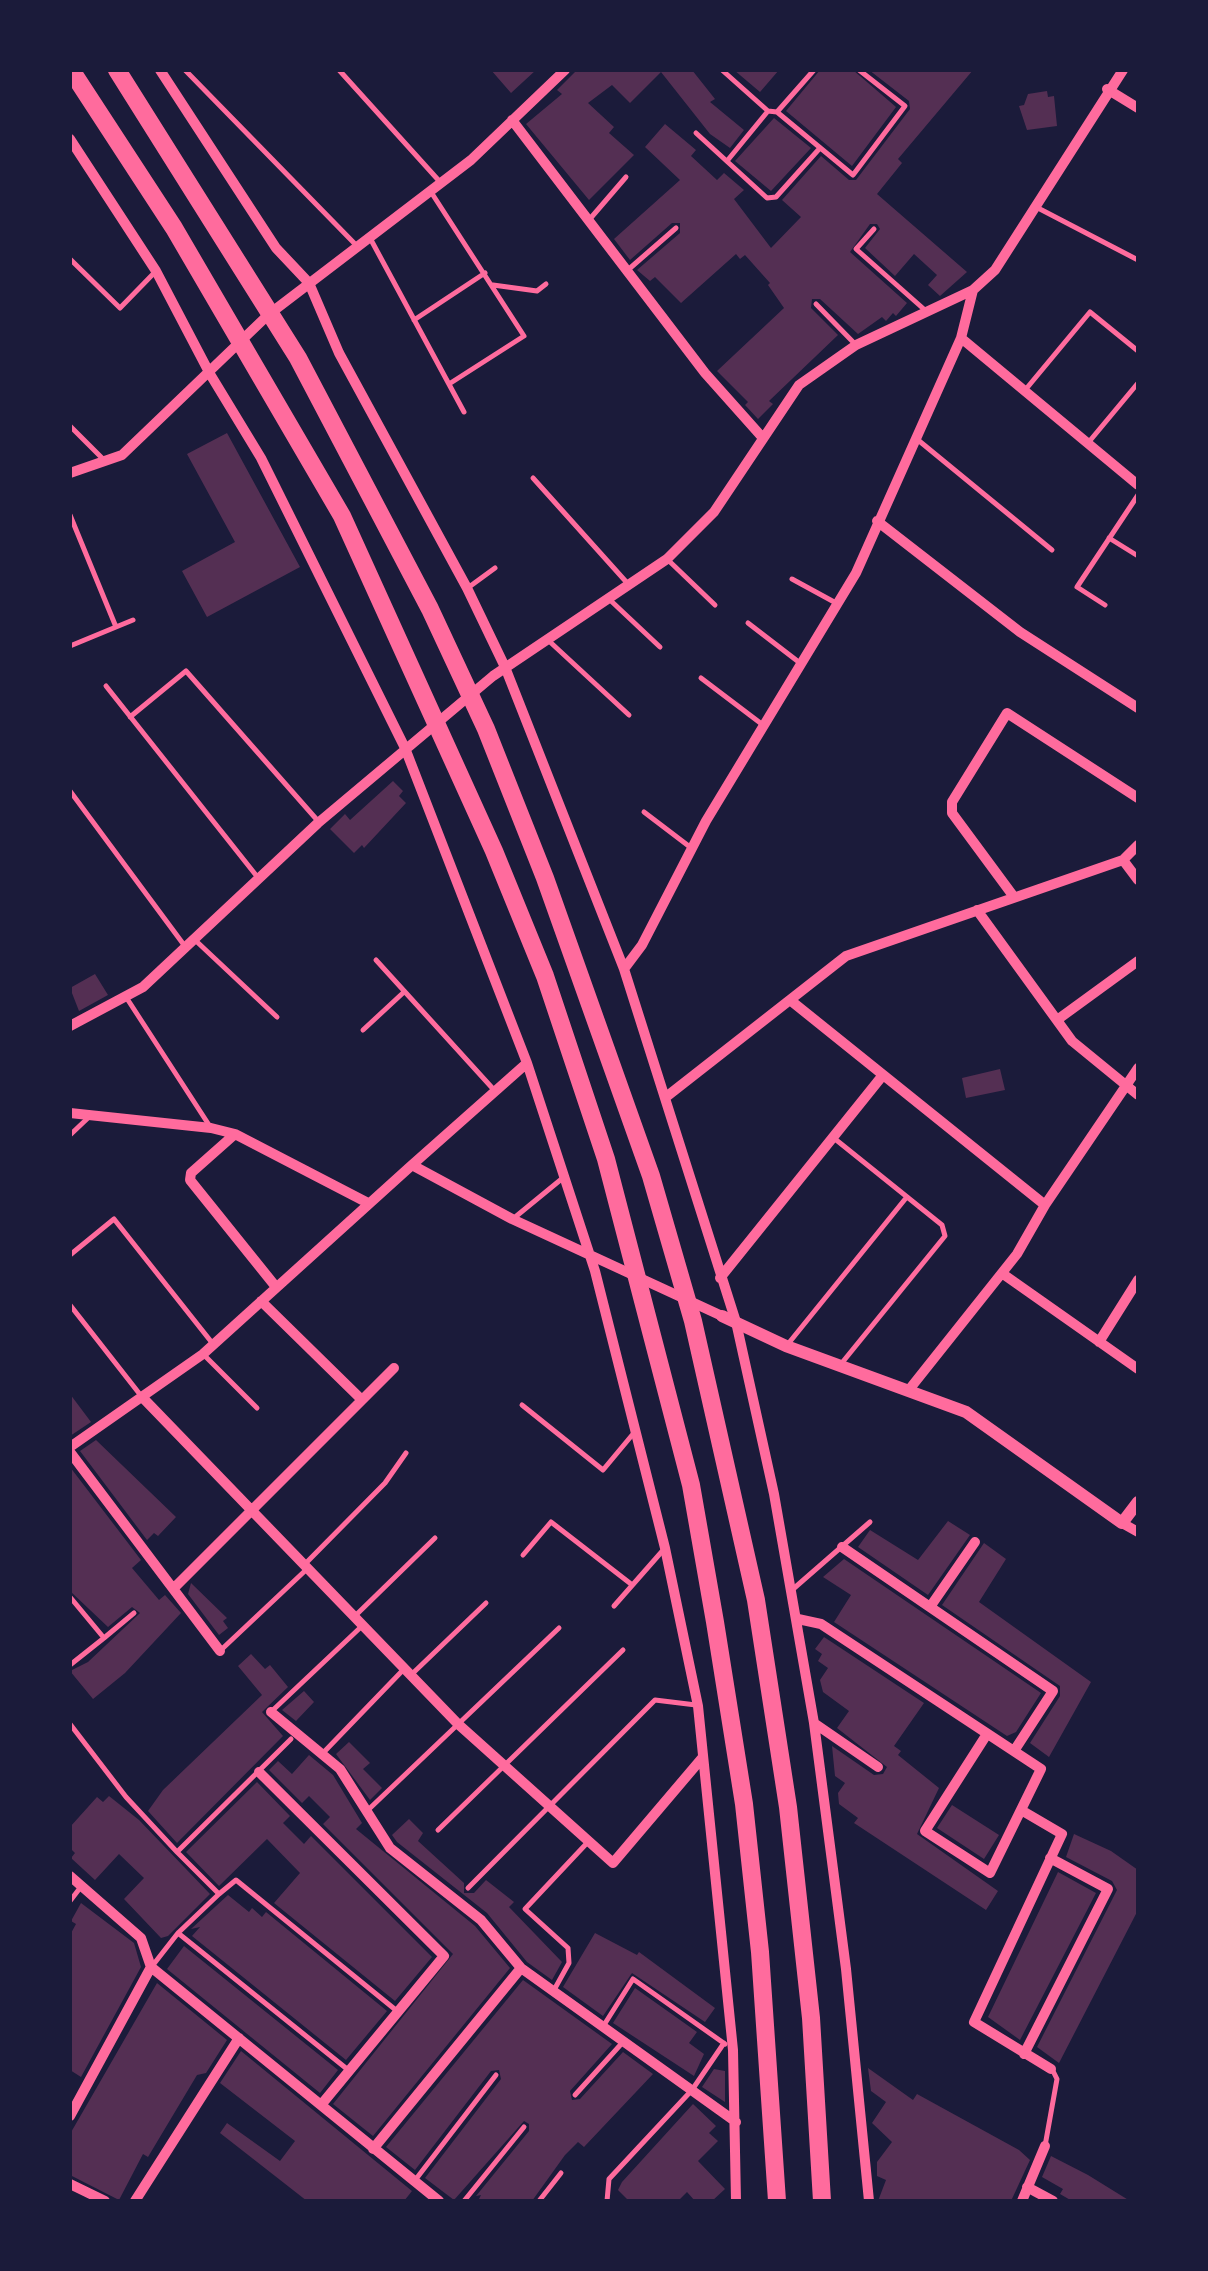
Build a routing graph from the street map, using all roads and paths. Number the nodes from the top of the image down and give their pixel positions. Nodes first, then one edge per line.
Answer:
1 (71, 70) edge
2 (117, 70) edge
3 (185, 70) edge
4 (339, 70) edge
5 (565, 70) edge
6 (722, 70) edge
7 (814, 70) edge
8 (859, 70) edge
9 (1122, 70) edge
10 (162, 71) edge
11 (1107, 90) junction
12 (1138, 108) edge
13 (768, 111) junction
14 (777, 112) junction
15 (512, 120) junction
16 (696, 133) dead end
17 (70, 139) edge
18 (820, 148) junction
19 (727, 161) junction
20 (626, 178) dead end
21 (441, 183) junction
22 (431, 192) junction
23 (1036, 207) junction
24 (588, 220) junction
25 (676, 228) dead end
26 (874, 229) dead end
27 (368, 236) junction
28 (355, 244) junction
29 (70, 259) edge
30 (1138, 260) edge
31 (156, 271) junction
32 (627, 271) junction
33 (485, 273) junction
34 (309, 284) junction
35 (546, 284) dead end
36 (493, 285) junction
37 (973, 290) junction
38 (816, 304) dead end
39 (928, 312) junction
40 (414, 320) junction
41 (961, 338) junction
42 (856, 345) junction
43 (1138, 351) edge
44 (214, 370) junction
45 (1138, 383) edge
46 (449, 384) junction
47 (1025, 391) junction
48 (464, 412) dead end
49 (70, 426) edge
50 (762, 437) junction
51 (916, 438) junction
52 (1088, 443) junction
53 (106, 462) junction
54 (70, 473) edge
55 (533, 478) dead end
56 (1138, 485) edge
57 (1138, 495) edge
58 (70, 515) edge
59 (877, 521) junction
60 (1109, 538) junction
61 (1052, 550) dead end
62 (1138, 556) edge
63 (667, 560) junction
64 (496, 568) dead end
65 (792, 578) dead end
66 (631, 587) junction
67 (467, 588) junction
68 (610, 600) junction
69 (839, 604) junction
70 (715, 605) dead end
71 (1105, 605) dead end
72 (133, 620) dead end
73 (748, 623) dead end
74 (116, 627) junction
75 (546, 639) junction
76 (70, 646) edge
77 (660, 646) dead end
78 (803, 665) junction
79 (505, 668) junction
80 (701, 678) dead end
81 (106, 686) dead end
82 (1138, 708) edge
83 (629, 715) dead end
84 (130, 717) junction
85 (763, 725) junction
86 (408, 745) junction
87 (70, 791) edge
88 (1138, 798) edge
89 (644, 812) dead end
90 (318, 822) junction
91 (1138, 845) edge
92 (692, 849) junction
93 (1123, 860) junction
94 (258, 878) junction
95 (1138, 880) edge
96 (1014, 898) junction
97 (977, 910) junction
98 (190, 943) junction
99 (376, 960) dead end
100 (1138, 960) edge
101 (624, 969) junction
102 (404, 992) junction
103 (126, 997) junction
104 (790, 1000) junction
105 (277, 1018) dead end
106 (1057, 1020) junction
107 (70, 1026) edge
108 (363, 1030) dead end
109 (528, 1063) junction
110 (1138, 1068) edge
111 (883, 1076) junction
112 (1125, 1084) junction
113 (496, 1092) junction
114 (1138, 1094) edge
115 (666, 1098) junction
116 (70, 1113) edge
117 (92, 1115) junction
118 (211, 1128) junction
119 (235, 1134) junction
120 (70, 1135) edge
121 (833, 1138) junction
122 (412, 1166) junction
123 (564, 1177) junction
124 (906, 1198) junction
125 (368, 1204) junction
126 (1045, 1206) junction
127 (512, 1220) junction
128 (585, 1252) junction
129 (70, 1255) edge
130 (1003, 1274) junction
131 (720, 1278) junction
132 (1138, 1280) edge
133 (276, 1287) junction
134 (261, 1301) junction
135 (70, 1305) edge
136 (729, 1319) junction
137 (1100, 1342) junction
138 (213, 1344) junction
139 (786, 1346) junction
140 (203, 1354) junction
141 (840, 1366) junction
142 (394, 1368) dead end
143 (1138, 1369) edge
144 (908, 1391) junction
145 (144, 1399) junction
146 (362, 1400) junction
147 (522, 1405) dead end
148 (257, 1408) dead end
149 (635, 1432) junction
150 (70, 1450) edge
151 (406, 1453) dead end
152 (1138, 1502) edge
153 (252, 1509) junction
154 (870, 1522) dead end
155 (1122, 1524) junction
156 (1138, 1532) edge
157 (435, 1538) dead end
158 (974, 1542) dead end
159 (842, 1546) junction
160 (665, 1548) junction
161 (523, 1555) dead end
162 (306, 1567) junction
163 (631, 1584) junction
164 (175, 1587) junction
165 (792, 1590) junction
166 (70, 1597) edge
167 (486, 1603) dead end
168 (614, 1606) dead end
169 (930, 1607) junction
170 (134, 1613) dead end
171 (798, 1620) junction
172 (358, 1622) junction
173 (560, 1628) dead end
174 (104, 1638) junction
175 (623, 1650) dead end
176 (220, 1652) joint
177 (70, 1666) edge
178 (407, 1673) junction
179 (698, 1706) junction
180 (270, 1712) joint
181 (814, 1723) junction
182 (70, 1724) edge
183 (458, 1724) junction
184 (987, 1734) junction
185 (291, 1739) dead end
186 (1014, 1751) junction
187 (323, 1753) junction
188 (703, 1757) junction
189 (503, 1766) junction
190 (878, 1768) dead end
191 (259, 1772) junction
192 (548, 1805) junction
193 (1022, 1810) junction
194 (366, 1812) junction
195 (438, 1830) dead end
196 (590, 1841) junction
197 (177, 1852) junction
198 (1050, 1858) junction
199 (70, 1876) edge
200 (82, 1886) junction
201 (468, 1888) dead end
202 (219, 1894) junction
203 (70, 1901) edge
204 (178, 1933) junction
205 (152, 1967) junction
206 (522, 1968) junction
207 (554, 1990) junction
208 (397, 2011) junction
209 (604, 2025) junction
210 (239, 2038) junction
211 (626, 2040) junction
212 (728, 2047) junction
213 (1024, 2054) junction
214 (1051, 2069) joint
215 (349, 2071) junction
216 (496, 2075) dead end
217 (692, 2090) junction
218 (575, 2096) dead end
219 (320, 2105) junction
220 (70, 2116) edge
221 (736, 2122) junction
222 (524, 2127) dead end
223 (1044, 2146) joint
224 (374, 2149) junction
225 (561, 2173) dead end
226 (414, 2181) junction
227 (70, 2184) edge
228 (1028, 2187) junction
229 (105, 2201) edge
230 (135, 2201) edge
231 (439, 2201) edge
232 (464, 2201) edge
233 (539, 2201) edge
234 (607, 2201) edge
235 (736, 2201) edge
236 (777, 2201) edge
237 (822, 2201) edge
238 (868, 2201) edge
239 (1022, 2201) edge
240 (1053, 2201) edge

1 - 236 highway
2 - 237 highway
3 - 28 lane
4 - 21 lane
5 - 15 street
6 - 13 lane
7 - 14 lane
8 - 18 lane
9 - 11 street
10 - 34 street
11 - 12 street
11 - 23 street
13 - 14 lane
13 - 19 lane
14 - 18 lane
15 - 21 street
15 - 24 street
16 - 19 lane
17 - 31 street
18 - 19 lane
20 - 24 lane
21 - 22 street
22 - 27 street
22 - 33 lane
23 - 30 lane
23 - 37 street
24 - 32 street
25 - 32 lane
26 - 39 lane
27 - 28 street
27 - 40 lane
28 - 34 street
29 - 31 lane
31 - 44 street
32 - 50 street
33 - 36 lane
33 - 40 lane
34 - 44 street
34 - 67 street
35 - 36 lane
36 - 46 lane
37 - 39 street
37 - 41 street
38 - 42 lane
39 - 42 street
40 - 46 lane
41 - 47 street
41 - 51 street
42 - 50 street
43 - 47 lane
44 - 53 street
44 - 86 street
45 - 52 lane
46 - 48 lane
47 - 52 street
49 - 53 lane
50 - 63 street
51 - 59 street
51 - 61 lane
52 - 56 street
53 - 54 street
55 - 66 lane
57 - 60 lane
58 - 74 lane
59 - 69 street
59 - 82 street
60 - 62 lane
60 - 71 lane
63 - 66 street
63 - 70 lane
64 - 67 lane
65 - 69 lane
66 - 68 street
67 - 79 street
68 - 75 street
68 - 77 lane
69 - 78 street
72 - 74 lane
73 - 78 lane
74 - 76 lane
75 - 79 street
75 - 83 lane
78 - 85 street
79 - 86 street
79 - 101 street
80 - 85 lane
81 - 84 lane
84 - 90 lane
84 - 94 lane
85 - 92 street
86 - 90 street
86 - 109 street
87 - 98 lane
88 - 96 street
89 - 92 lane
90 - 94 street
91 - 93 street
92 - 101 street
93 - 95 street
93 - 96 street
94 - 98 street
96 - 97 street
97 - 104 street
97 - 106 street
98 - 103 street
98 - 105 lane
99 - 102 lane
100 - 106 street
101 - 115 street
102 - 108 lane
102 - 113 lane
103 - 107 street
103 - 118 lane
104 - 111 street
104 - 115 street
106 - 112 street
109 - 113 street
109 - 123 street
110 - 112 street
111 - 121 street
111 - 126 street
112 - 114 street
112 - 126 street
113 - 122 street
115 - 131 street
116 - 117 street
117 - 118 street
117 - 120 lane
118 - 119 street
119 - 125 street
119 - 133 street
121 - 124 lane
121 - 131 street
122 - 125 street
122 - 127 street
123 - 127 lane
123 - 128 street
124 - 139 lane
124 - 141 lane
125 - 133 street
126 - 130 street
127 - 128 street
128 - 136 street
128 - 149 street
129 - 138 lane
130 - 137 street
130 - 144 street
131 - 136 street
132 - 137 street
133 - 134 street
134 - 138 street
134 - 146 street
135 - 145 lane
136 - 139 street
136 - 165 street
137 - 143 street
138 - 140 street
139 - 141 street
140 - 145 street
140 - 148 lane
141 - 144 street
142 - 146 street
144 - 155 street
145 - 150 street
145 - 153 street
146 - 153 street
147 - 149 lane
149 - 160 street
150 - 164 street
151 - 162 lane
152 - 155 street
153 - 162 street
153 - 164 street
154 - 159 lane
155 - 156 street
157 - 172 lane
158 - 169 street
159 - 165 lane
159 - 169 street
160 - 163 lane
160 - 179 street
161 - 163 lane
162 - 172 street
162 - 176 lane
163 - 168 lane
164 - 176 street
165 - 171 street
166 - 174 lane
167 - 178 lane
169 - 186 street
170 - 174 lane
171 - 181 street
171 - 184 street
172 - 178 street
172 - 180 lane
173 - 183 lane
174 - 177 lane
175 - 189 lane
178 - 183 street
178 - 187 lane
179 - 188 street
179 - 192 lane
180 - 187 street
181 - 190 street
181 - 238 street
182 - 197 lane
183 - 189 street
183 - 194 lane
184 - 186 street
184 - 193 street
185 - 191 lane
186 - 193 street
187 - 194 street
188 - 196 street
188 - 212 street
189 - 192 street
189 - 195 lane
191 - 197 lane
191 - 208 street
192 - 196 street
192 - 201 lane
193 - 198 street
194 - 206 street
196 - 207 lane
197 - 202 lane
198 - 213 street
198 - 213 street
199 - 200 street
200 - 203 lane
200 - 205 street
202 - 204 lane
202 - 208 lane
204 - 205 lane
204 - 215 lane
205 - 210 street
205 - 220 street
206 - 207 street
206 - 224 street
207 - 209 street
208 - 215 street
209 - 211 street
209 - 212 lane
210 - 219 street
210 - 230 street
211 - 217 street
211 - 218 lane
212 - 217 lane
212 - 221 street
213 - 214 street
214 - 223 lane
215 - 219 street
216 - 226 lane
217 - 221 street
217 - 234 lane
219 - 224 street
221 - 235 street
222 - 232 lane
223 - 228 street
224 - 226 street
225 - 233 lane
226 - 231 street
227 - 229 street
228 - 239 street
228 - 240 street

